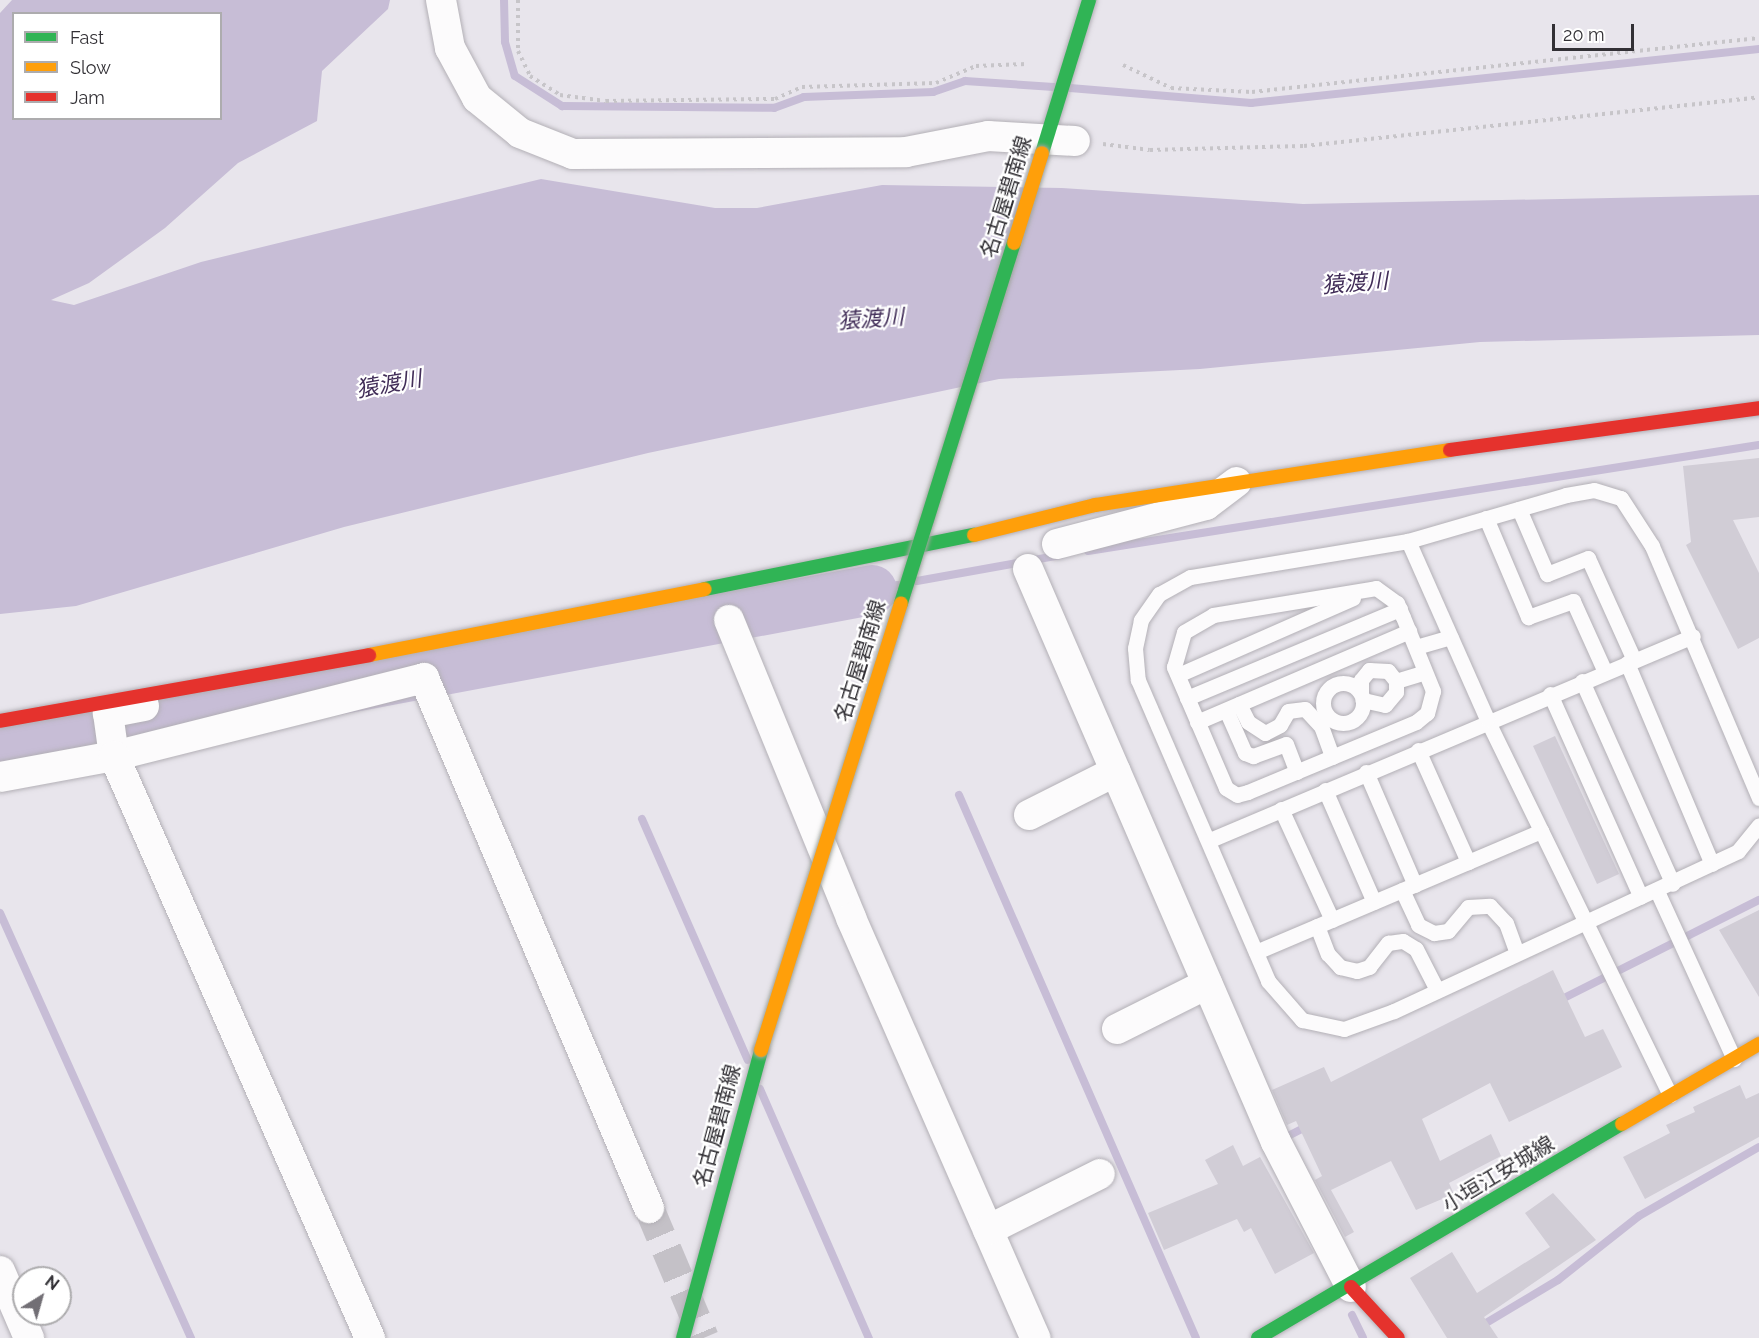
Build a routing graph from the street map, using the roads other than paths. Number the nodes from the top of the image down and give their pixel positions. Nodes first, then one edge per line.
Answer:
1 (441, 0) edge
2 (1089, 0) edge
3 (1055, 144) junction
4 (1759, 408) edge
5 (1236, 482) junction
6 (1519, 508) junction
7 (1486, 518) junction
8 (1408, 541) junction
9 (1057, 544) dead end
10 (1028, 570) dead end
11 (1376, 588) junction
12 (1400, 609) junction
13 (729, 620) dead end
14 (1409, 631) junction
15 (1692, 636) junction
16 (1451, 637) junction
17 (1416, 647) junction
18 (1630, 662) junction
19 (1334, 663) junction
20 (1425, 672) junction
21 (1605, 672) junction
22 (1178, 675) junction
23 (230, 680) junction
24 (1396, 681) junction
25 (1582, 681) junction
26 (1336, 684) junction
27 (1550, 694) junction
28 (1362, 697) junction
29 (1187, 699) junction
30 (1232, 706) junction
31 (1487, 719) junction
32 (0, 721) edge
33 (1197, 722) junction
34 (1418, 750) junction
35 (114, 754) junction
36 (1332, 757) junction
37 (1116, 771) junction
38 (1297, 772) junction
39 (1366, 772) junction
40 (0, 777) edge
41 (1324, 790) junction
42 (1759, 798) edge
43 (1281, 809) junction
44 (1029, 815) dead end
45 (1759, 825) edge
46 (1541, 831) junction
47 (1210, 840) junction
48 (1468, 862) junction
49 (1712, 864) junction
50 (1673, 884) junction
51 (1409, 887) junction
52 (1658, 891) junction
53 (1641, 897) junction
54 (1374, 902) junction
55 (1332, 920) junction
56 (1585, 921) junction
57 (1317, 926) junction
58 (1256, 952) junction
59 (1517, 953) junction
60 (1208, 984) junction
61 (1437, 990) junction
62 (1117, 1029) dead end
63 (1759, 1044) edge
64 (1734, 1059) junction
65 (1670, 1095) junction
66 (1100, 1174) dead end
67 (649, 1208) tunnel mouth
68 (988, 1230) junction
69 (0, 1271) edge
70 (1351, 1287) junction
71 (29, 1338) edge
72 (370, 1338) edge
73 (683, 1338) edge
74 (1035, 1338) edge
75 (1258, 1338) edge
76 (1398, 1338) edge

1 - 3 street
2 - 3 main road, 名古屋碧南線
3 - 73 main road, 名古屋碧南線, bridge
4 - 5 main road
5 - 9 street
5 - 23 main road
6 - 7 lane
6 - 15 lane
6 - 18 lane
7 - 8 lane
7 - 21 lane
8 - 16 lane
8 - 47 lane
10 - 37 street
11 - 12 lane
11 - 22 lane
11 - 22 lane
12 - 14 lane
12 - 29 lane
13 - 68 street
14 - 17 lane
14 - 19 lane
15 - 18 lane
15 - 42 lane
16 - 17 lane
16 - 31 lane
17 - 20 lane
18 - 21 lane
18 - 49 lane
19 - 26 lane
19 - 30 lane
20 - 24 lane
20 - 36 lane
21 - 25 lane
22 - 29 lane
23 - 32 main road
23 - 35 street
24 - 28 lane
24 - 28 lane
25 - 27 lane
25 - 50 lane
26 - 28 lane
26 - 28 lane
27 - 31 lane
27 - 53 lane
29 - 33 lane
30 - 33 lane
30 - 36 lane
30 - 38 lane
31 - 34 lane
31 - 46 lane
33 - 38 lane
34 - 39 lane
34 - 48 lane
35 - 40 street
35 - 67 street
35 - 72 street
36 - 38 lane
37 - 44 street
37 - 60 street
39 - 41 lane
39 - 51 lane
41 - 43 lane
41 - 54 lane
43 - 47 lane
43 - 55 lane
45 - 49 lane
46 - 48 lane
46 - 56 lane
47 - 58 lane
48 - 51 lane
49 - 50 lane
50 - 52 lane
51 - 54 lane
51 - 59 lane
52 - 53 lane
52 - 64 lane
53 - 56 lane
54 - 55 lane
55 - 57 lane
56 - 59 lane
56 - 65 lane
57 - 58 lane
57 - 61 lane
58 - 61 lane
59 - 61 lane
60 - 62 street
60 - 70 street
63 - 64 main road, 小垣江安城線
64 - 65 main road, 小垣江安城線
65 - 70 main road, 小垣江安城線
66 - 68 street
68 - 74 street
69 - 71 street
70 - 75 main road, 小垣江安城線
70 - 76 main road

